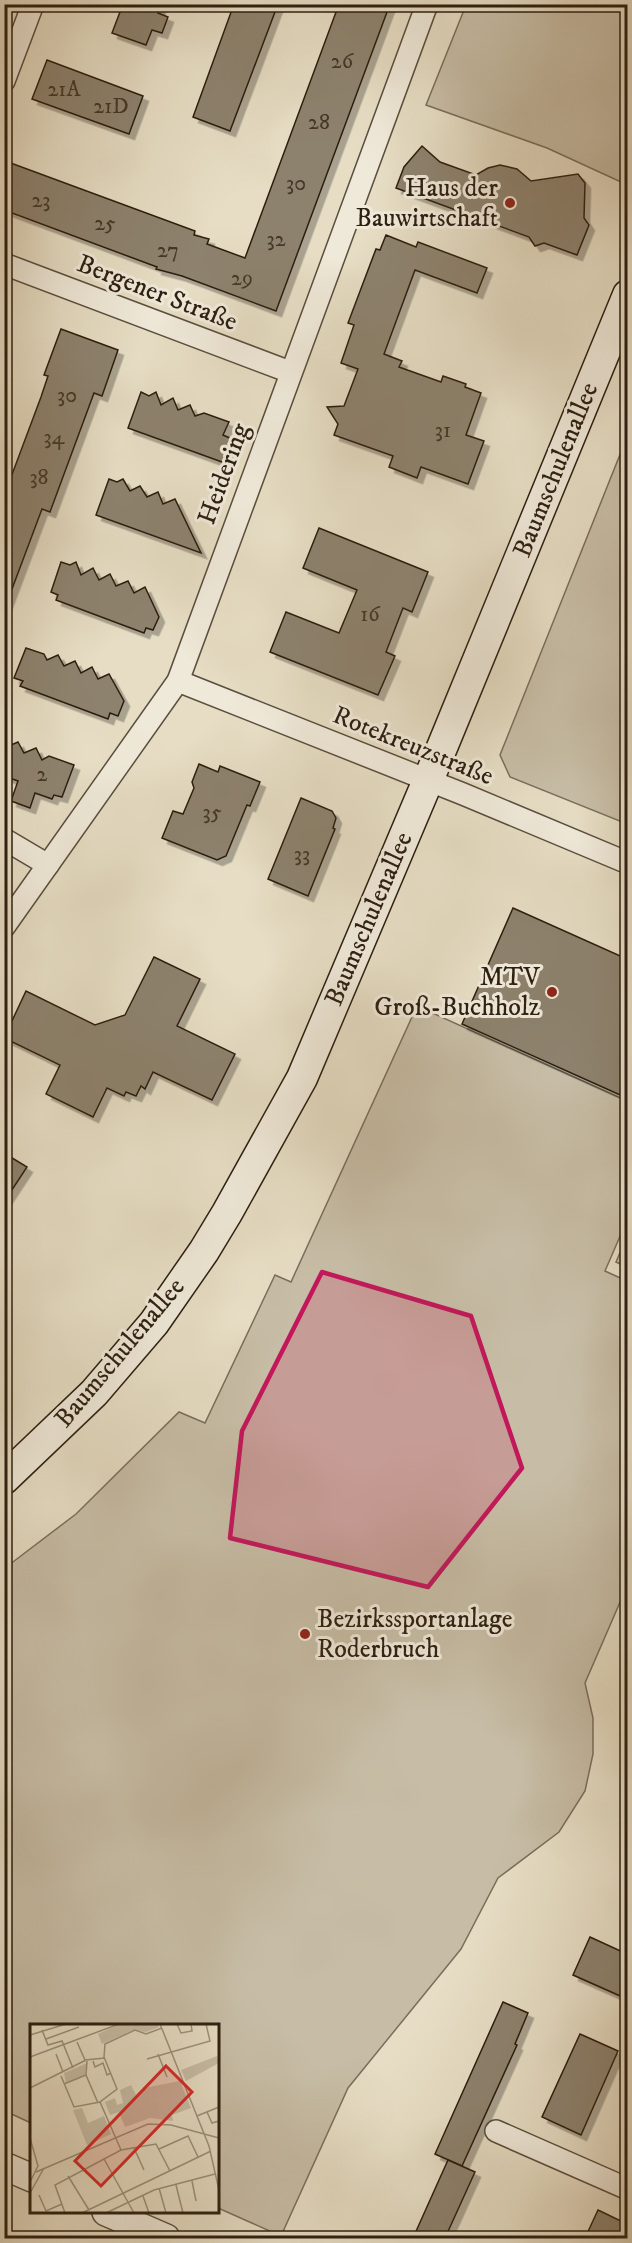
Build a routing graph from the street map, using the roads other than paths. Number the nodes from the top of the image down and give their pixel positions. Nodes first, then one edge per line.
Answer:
1 (33, 4) edge
2 (427, 4) edge
3 (4, 81) edge
4 (4, 264) edge
5 (627, 295) edge
6 (291, 372) junction
7 (178, 681) junction
8 (428, 781) junction
9 (4, 839) edge
10 (627, 863) edge
11 (48, 865) junction
12 (4, 927) edge
13 (4, 1479) edge
14 (496, 2131) dead end
15 (4, 2166) edge
16 (30, 2177) edge
17 (627, 2190) edge
18 (110, 2213) edge
19 (166, 2238) edge

1 - 3 street
2 - 6 street, Heidering
4 - 6 street, Bergener Straße
5 - 8 main road, Baumschulenallee
6 - 7 street, Heidering
7 - 8 street, Rotekreuzstraße
7 - 11 street, Heidering
8 - 10 street, Rotekreuzstraße
8 - 13 main road, Baumschulenallee
9 - 11 street
11 - 12 street, Heidering
14 - 17 street
15 - 16 street
18 - 19 street

